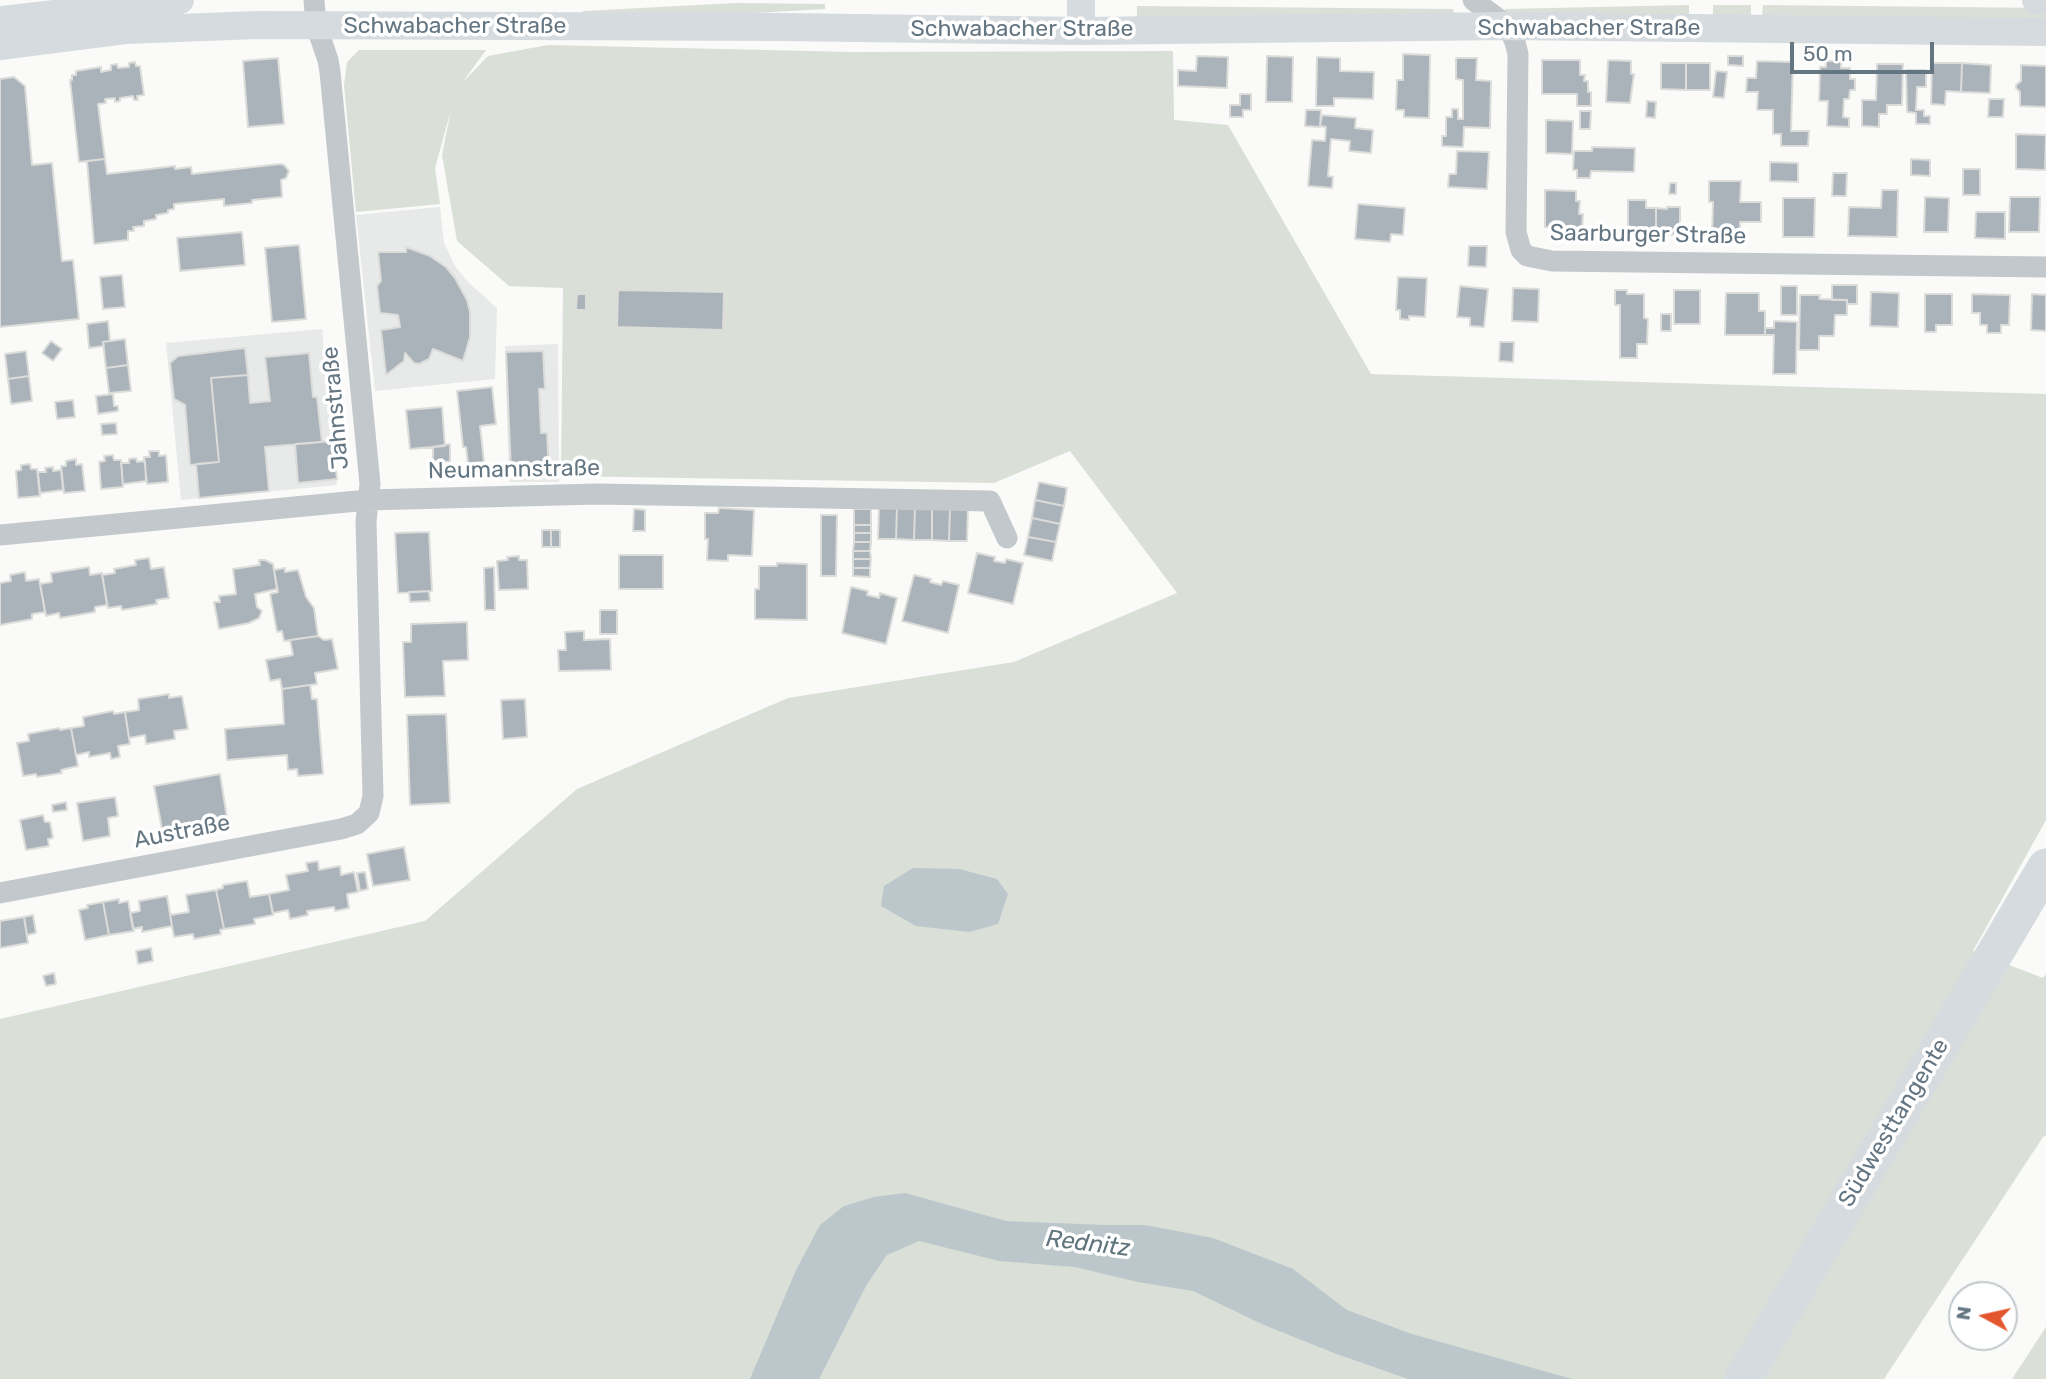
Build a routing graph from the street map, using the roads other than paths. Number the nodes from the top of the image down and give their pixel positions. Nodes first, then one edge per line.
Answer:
1 (180, 0) edge
2 (1081, 0) edge
3 (1474, 0) edge
4 (2036, 0) edge
5 (2046, 0) edge
6 (315, 13) edge
7 (0, 20) edge
8 (1508, 26) junction
9 (1081, 31) junction
10 (2046, 32) edge
11 (0, 46) edge
12 (2046, 267) edge
13 (369, 500) junction
14 (0, 535) edge
15 (1007, 538) dead end
16 (369, 813) joint
17 (2046, 867) edge
18 (0, 893) edge
19 (2046, 913) edge
20 (2004, 959) junction
21 (1743, 1379) edge
22 (1768, 1379) edge

1 - 7 main road
2 - 9 main road
3 - 8 street
4 - 5 main road
6 - 9 main road, Schwabacher Straße
6 - 11 main road, Schwabacher Straße
6 - 13 street, Jahnstraße
8 - 9 main road, Schwabacher Straße
8 - 10 main road, Schwabacher Straße
8 - 12 street, Saarburger Straße
13 - 14 street, Neumannstraße
13 - 15 street, Neumannstraße
13 - 16 street, Jahnstraße
16 - 18 street, Austraße
17 - 20 highway, Südwesttangente
19 - 20 highway, Südwesttangente
20 - 21 highway, Südwesttangente
20 - 22 highway, Südwesttangente

